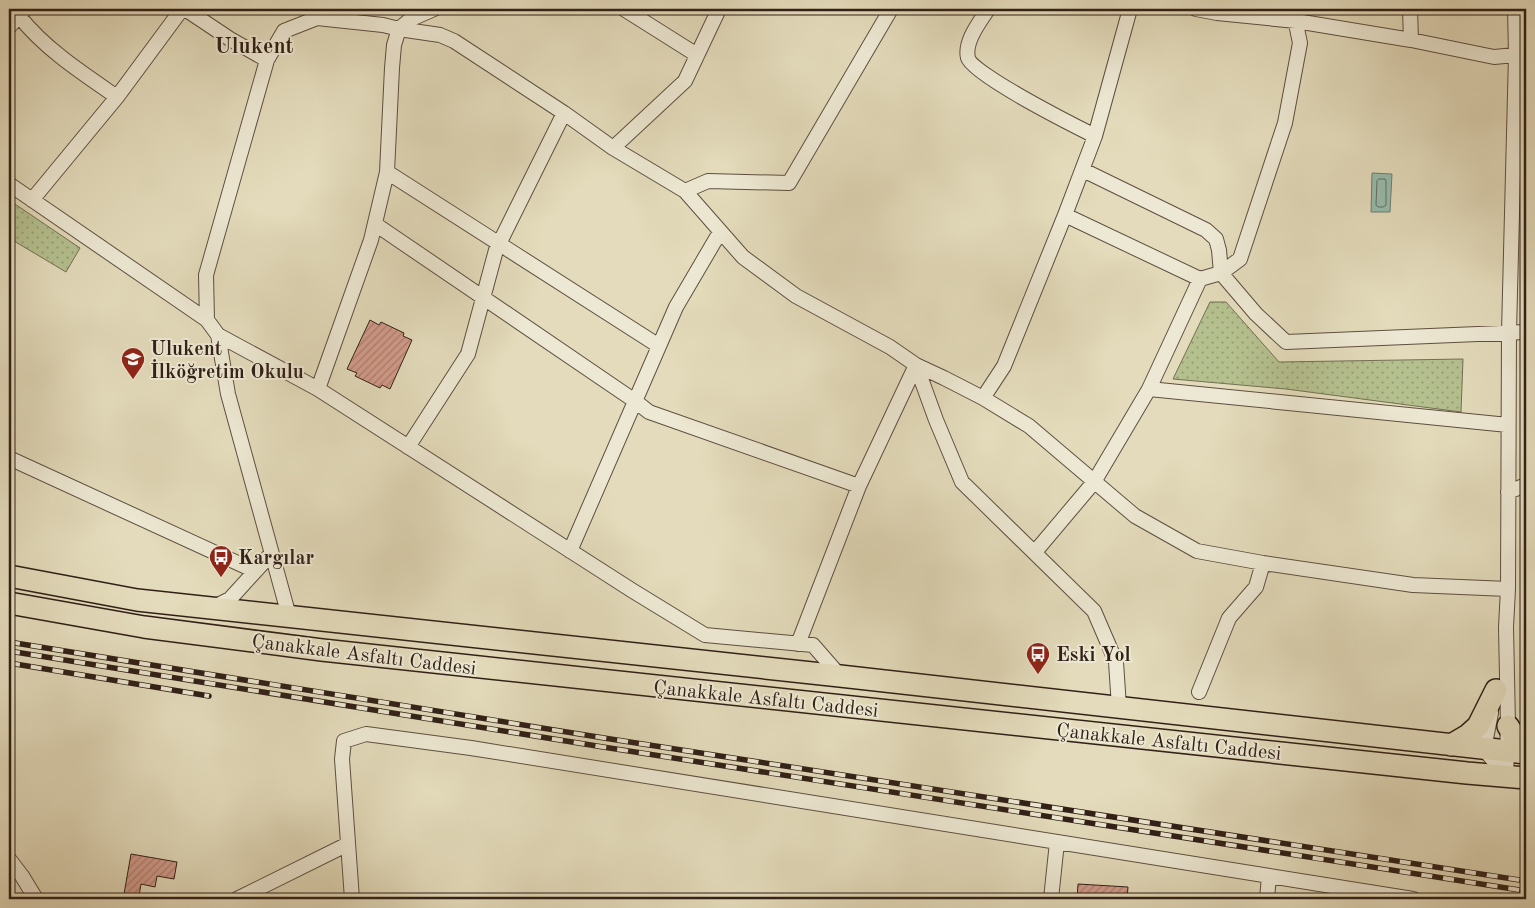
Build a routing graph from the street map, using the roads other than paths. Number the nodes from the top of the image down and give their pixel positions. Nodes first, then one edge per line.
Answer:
1 (183, 9) edge
2 (335, 9) edge
3 (434, 9) edge
4 (624, 9) edge
5 (719, 9) edge
6 (891, 9) edge
7 (988, 9) edge
8 (1130, 9) edge
9 (1200, 9) edge
10 (1410, 9) edge
11 (1515, 9) edge
12 (22, 12) edge
13 (1295, 15) edge
14 (344, 21) junction
15 (9, 27) edge
16 (399, 29) junction
17 (1411, 40) junction
18 (1521, 54) edge
19 (697, 56) junction
20 (267, 60) junction
21 (117, 97) junction
22 (564, 113) junction
23 (1095, 136) junction
24 (613, 148) junction
25 (1082, 170) junction
26 (388, 172) junction
27 (9, 184) edge
28 (685, 191) junction
29 (32, 200) junction
30 (1065, 215) junction
31 (375, 224) junction
32 (720, 232) junction
33 (499, 244) junction
34 (1221, 273) junction
35 (1200, 280) junction
36 (483, 299) junction
37 (207, 320) junction
38 (1509, 332) junction
39 (1526, 332) edge
40 (218, 335) junction
41 (659, 346) junction
42 (916, 366) junction
43 (318, 389) junction
44 (1149, 389) junction
45 (983, 398) junction
46 (636, 401) junction
47 (1508, 425) junction
48 (408, 447) junction
49 (9, 458) edge
50 (1094, 482) junction
51 (1526, 485) edge
52 (859, 486) junction
53 (1508, 492) junction
54 (570, 551) junction
55 (1035, 552) junction
56 (271, 554) junction
57 (1263, 563) junction
58 (255, 571) junction
59 (9, 576) edge
60 (1508, 589) junction
61 (9, 603) edge
62 (212, 608) junction
63 (288, 616) junction
64 (1506, 627) junction
65 (798, 644) junction
66 (840, 676) junction
67 (1496, 690) junction
68 (1199, 692) dead end
69 (1120, 708) junction
70 (1508, 726) joint
71 (1451, 745) junction
72 (1484, 749) junction
73 (1519, 753) edge
74 (1516, 777) edge
75 (1057, 842) junction
76 (348, 844) junction
77 (9, 859) edge
78 (1269, 876) junction
79 (36, 899) edge
80 (237, 899) edge
81 (352, 899) edge
82 (1052, 899) edge
83 (1267, 899) edge
84 (1413, 899) edge

1 - 20 street
1 - 21 street
2 - 14 street
3 - 16 street
4 - 19 street
5 - 19 street
6 - 28 street
7 - 23 street
8 - 23 street
9 - 13 street
10 - 17 street
11 - 18 street
12 - 15 street
12 - 21 street
13 - 17 street
13 - 34 street
14 - 16 street
14 - 20 street
16 - 22 street
16 - 26 street
17 - 18 street
18 - 38 street
19 - 24 street
20 - 37 street
21 - 29 street
22 - 24 street
22 - 33 street
23 - 25 street
24 - 28 street
25 - 30 street
25 - 34 street
26 - 31 street
26 - 33 street
27 - 29 street
28 - 32 street
29 - 37 street
30 - 35 street
30 - 45 street
31 - 36 street
31 - 43 street
32 - 41 street
32 - 42 street
33 - 36 street
33 - 41 street
34 - 35 street
34 - 38 street
35 - 44 street
36 - 46 street
36 - 48 street
37 - 40 street
38 - 39 street
38 - 47 street
40 - 43 street
40 - 56 street
41 - 46 street
42 - 45 street
42 - 52 street
42 - 55 street
43 - 48 street
44 - 47 street
44 - 50 street
45 - 50 street
46 - 52 street
46 - 54 street
47 - 53 street
48 - 54 street
49 - 58 street
50 - 55 street
50 - 57 street
51 - 53 street
52 - 65 street
53 - 60 street
54 - 65 street
55 - 69 street
56 - 58 street
56 - 63 street
57 - 60 street
57 - 68 street
58 - 62 street
59 - 62 highway
60 - 64 street
61 - 74 highway, Çanakkale Asfaltı Caddesi
62 - 63 highway
63 - 66 highway
64 - 67 street
64 - 70 street
65 - 66 street
66 - 69 highway
67 - 71 highway
67 - 72 street
69 - 71 highway
70 - 73 highway
71 - 72 highway
72 - 73 highway
72 - 74 street
73 - 74 street
75 - 76 street
75 - 78 street
75 - 82 street
76 - 80 street
76 - 81 street
77 - 79 street
78 - 83 street
78 - 84 street

